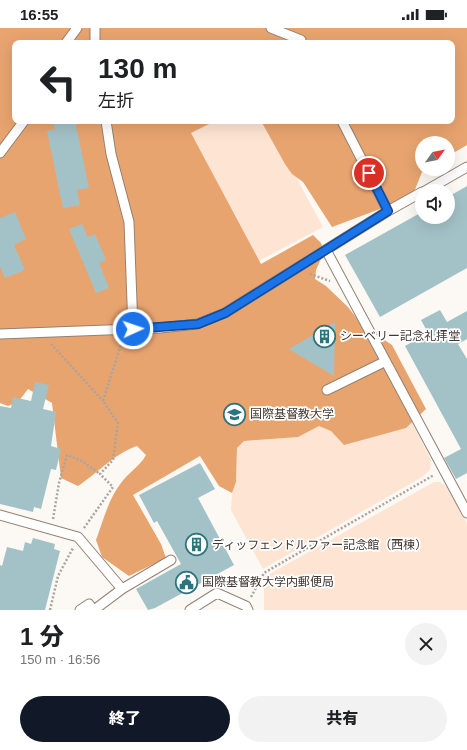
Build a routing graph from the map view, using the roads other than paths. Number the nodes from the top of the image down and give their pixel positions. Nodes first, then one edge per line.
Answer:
1 (77, 28) edge
2 (95, 28) edge
3 (271, 28) edge
4 (293, 28) edge
5 (68, 40) edge
6 (95, 40) edge
7 (297, 40) edge
8 (300, 40) edge
9 (22, 124) edge
10 (106, 124) edge
11 (344, 124) edge
12 (0, 153) edge
13 (467, 167) edge
14 (437, 184) edge
15 (415, 196) edge
16 (388, 211) junction
17 (326, 250) junction
18 (130, 329) junction
19 (0, 334) edge
20 (384, 362) junction
21 (327, 390) dead end
22 (467, 513) edge
23 (0, 515) edge
24 (171, 560) dead end
25 (122, 589) junction
26 (247, 608) edge
27 (80, 610) edge
28 (94, 610) edge
29 (190, 610) edge

1 - 5 lane
2 - 6 lane
3 - 7 lane
4 - 8 lane
9 - 12 lane
10 - 18 lane
11 - 16 lane
13 - 14 lane
15 - 16 lane
16 - 17 lane
17 - 18 lane
17 - 20 lane
18 - 19 lane
20 - 21 lane
20 - 22 lane
23 - 25 lane
24 - 25 lane
25 - 28 lane
26 - 29 lane
27 - 28 lane

